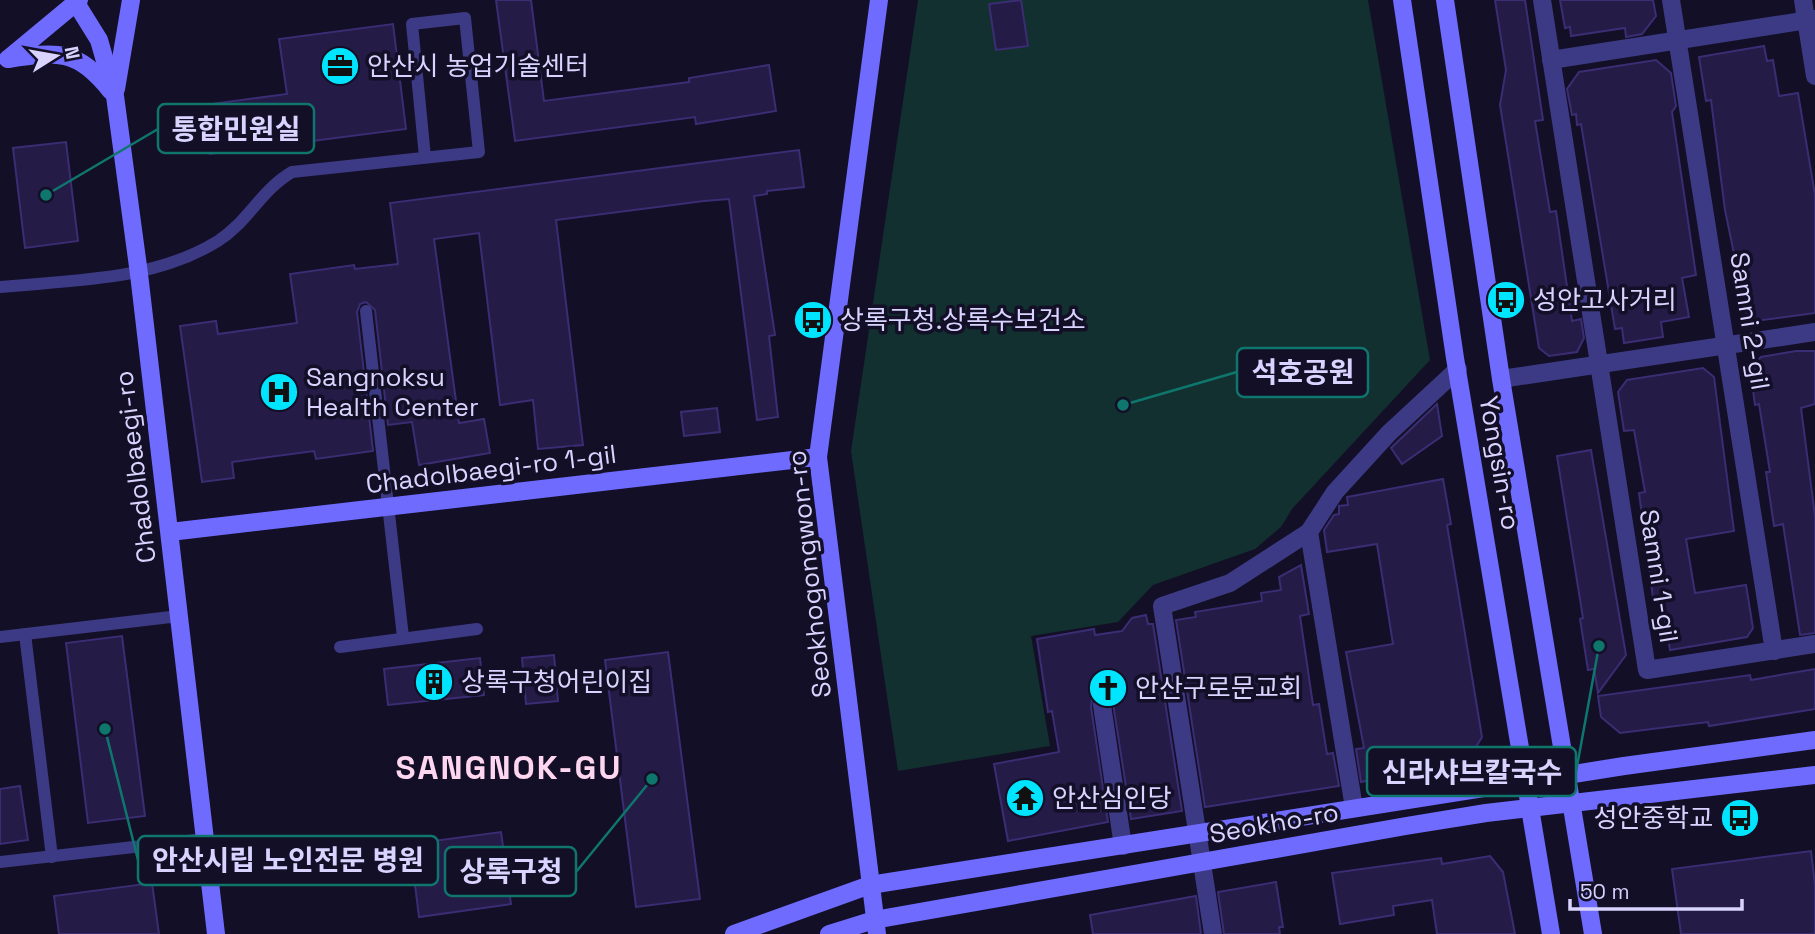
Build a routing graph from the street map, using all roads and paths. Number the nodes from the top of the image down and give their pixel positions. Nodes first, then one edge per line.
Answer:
1 (131, 0) edge
2 (879, 0) edge
3 (1402, 0) edge
4 (1445, 0) edge
5 (1542, 0) edge
6 (1671, 0) edge
7 (1803, 0) edge
8 (77, 1) edge
9 (1810, 20) edge
10 (1677, 39) junction
11 (1551, 60) junction
12 (4, 62) edge
13 (1815, 76) edge
14 (115, 96) junction
15 (425, 157) junction
16 (139, 274) junction
17 (0, 287) edge
18 (366, 311) dead end
19 (1815, 332) edge
20 (1728, 346) junction
21 (1599, 365) junction
22 (1458, 369) junction
23 (1501, 379) junction
24 (818, 457) junction
25 (388, 507) junction
26 (170, 532) junction
27 (1309, 532) junction
28 (179, 616) junction
29 (477, 629) dead end
30 (25, 634) junction
31 (0, 636) edge
32 (403, 637) junction
33 (1815, 644) edge
34 (340, 647) dead end
35 (1774, 651) junction
36 (1102, 705) dead end
37 (1815, 740) edge
38 (1565, 775) junction
39 (1815, 775) edge
40 (1526, 782) junction
41 (1569, 805) junction
42 (1354, 808) junction
43 (1530, 808) junction
44 (1197, 833) junction
45 (205, 839) junction
46 (1123, 846) junction
47 (52, 856) junction
48 (0, 862) edge
49 (1201, 862) junction
50 (870, 885) junction
51 (876, 927) edge
52 (216, 934) edge
53 (734, 934) edge
54 (829, 934) edge
55 (1213, 934) edge
56 (1551, 934) edge
57 (1593, 934) edge

1 - 14 main road
2 - 24 main road, Seokhogongwon-ro
3 - 22 main road, Yongsin-ro
4 - 23 main road, Yongsin-ro
5 - 11 street, Samni 1-gil
6 - 10 street, Samni 2-gil
7 - 9 street
8 - 12 main road
8 - 14 main road, Chadolbaegi-ro
9 - 10 street
9 - 13 street
10 - 11 street
10 - 20 street, Samni 2-gil
11 - 21 street, Samni 1-gil
12 - 14 main road
14 - 16 main road, Chadolbaegi-ro
15 - 15 lane
15 - 16 lane
16 - 17 lane
16 - 26 main road, Chadolbaegi-ro
18 - 25 lane
19 - 20 street
20 - 21 street
20 - 35 street, Samni 2-gil
21 - 23 street
21 - 35 street, Samni 1-gil
22 - 27 street
22 - 40 main road, Yongsin-ro
23 - 38 main road, Yongsin-ro
24 - 25 main road, Chadolbaegi-ro 1-gil
24 - 50 main road, Seokhogongwon-ro
25 - 26 main road, Chadolbaegi-ro 1-gil
25 - 32 lane
26 - 28 main road, Chadolbaegi-ro
27 - 42 street, Seokho-ro
27 - 44 street, Seokho-ro
28 - 30 lane
28 - 45 main road, Chadolbaegi-ro
29 - 32 lane
30 - 31 lane
30 - 47 lane
32 - 34 lane
33 - 35 street, Samni 1-gil
36 - 46 street
37 - 38 main road, Seokho-ro
38 - 40 main road, Seokho-ro
38 - 41 main road, Yongsin-ro
39 - 41 main road, Seokho-ro
40 - 42 main road, Seokho-ro
40 - 43 main road, Yongsin-ro
41 - 43 main road, Seokho-ro
41 - 57 main road, Yongsin-ro
42 - 44 main road, Seokho-ro
43 - 49 main road, Seokho-ro
43 - 56 main road, Yongsin-ro
44 - 46 main road, Seokho-ro
44 - 49 street
45 - 47 lane
45 - 52 main road, Chadolbaegi-ro
46 - 50 main road, Seokho-ro
47 - 48 lane
49 - 51 main road, Seokho-ro
49 - 55 street
50 - 51 main road, Seokhogongwon-ro
50 - 53 main road, Seokho-ro
51 - 54 main road, Seokho-ro

